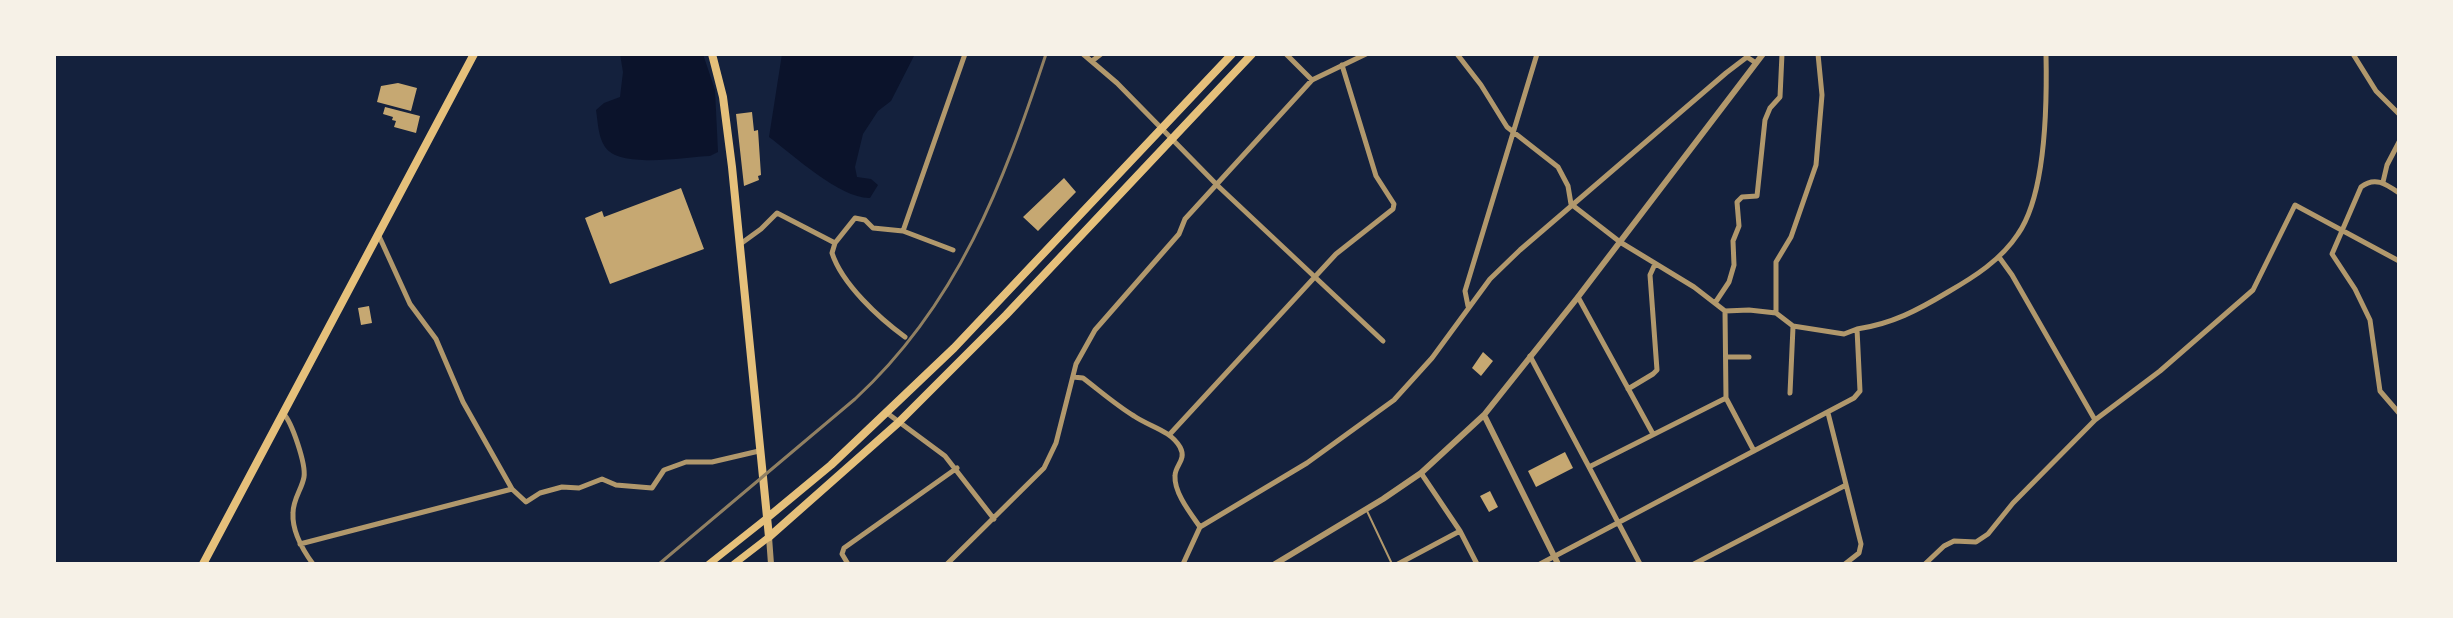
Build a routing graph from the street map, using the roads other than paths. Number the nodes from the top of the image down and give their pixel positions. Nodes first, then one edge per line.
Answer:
1 (474, 54) edge
2 (712, 54) edge
3 (965, 54) edge
4 (1083, 54) edge
5 (1101, 54) edge
6 (1232, 54) edge
7 (1252, 54) edge
8 (1286, 54) edge
9 (1366, 54) edge
10 (1457, 54) edge
11 (1537, 54) edge
12 (1763, 54) edge
13 (1782, 54) edge
14 (1818, 54) edge
15 (2046, 54) edge
16 (2353, 54) edge
17 (1092, 61) junction
18 (1756, 63) junction
19 (1342, 65) junction
20 (1312, 80) junction
21 (2399, 114) edge
22 (1161, 129) junction
23 (1514, 134) junction
24 (1171, 140) junction
25 (2399, 142) edge
26 (2383, 182) junction
27 (1218, 186) junction
28 (2399, 193) edge
29 (1571, 204) junction
30 (903, 231) junction
31 (2342, 231) junction
32 (379, 235) junction
33 (1620, 242) junction
34 (835, 243) junction
35 (739, 245) junction
36 (953, 250) dead end
37 (1999, 257) junction
38 (2399, 261) edge
39 (1655, 264) junction
40 (1316, 276) junction
41 (1578, 297) junction
42 (1715, 303) junction
43 (1468, 307) junction
44 (1725, 311) junction
45 (1776, 313) junction
46 (1793, 326) junction
47 (1857, 329) junction
48 (905, 337) dead end
49 (1383, 341) dead end
50 (1530, 356) junction
51 (1725, 357) junction
52 (1749, 357) dead end
53 (1073, 377) junction
54 (1628, 389) junction
55 (1790, 393) dead end
56 (1726, 398) junction
57 (283, 413) junction
58 (887, 413) junction
59 (1828, 413) junction
60 (2399, 413) edge
61 (1484, 415) junction
62 (2095, 420) junction
63 (898, 423) junction
64 (1170, 434) junction
65 (1653, 434) junction
66 (759, 451) junction
67 (1754, 451) junction
68 (1589, 467) junction
69 (957, 468) junction
70 (1421, 473) junction
71 (1846, 485) junction
72 (512, 489) junction
73 (1367, 509) junction
74 (767, 518) junction
75 (994, 519) junction
76 (1618, 523) junction
77 (1200, 527) junction
78 (1460, 531) junction
79 (769, 537) junction
80 (300, 544) junction
81 (1554, 557) junction
82 (203, 564) edge
83 (313, 564) edge
84 (709, 564) edge
85 (734, 564) edge
86 (771, 564) edge
87 (848, 564) edge
88 (947, 564) edge
89 (1183, 564) edge
90 (1275, 564) edge
91 (1395, 564) edge
92 (1477, 564) edge
93 (1540, 564) edge
94 (1558, 564) edge
95 (1640, 564) edge
96 (1694, 564) edge
97 (1845, 564) edge
98 (1925, 564) edge

1 - 32 main road
2 - 35 main road
3 - 30 street
4 - 17 street
5 - 17 street
6 - 22 main road
7 - 24 main road
8 - 20 street
9 - 19 street
10 - 23 street
11 - 23 street
12 - 18 street
13 - 42 street
14 - 45 street
15 - 37 street
16 - 21 street
17 - 22 street
18 - 29 street
18 - 33 street
19 - 20 street
19 - 40 street
20 - 27 street
22 - 24 street
22 - 58 main road
23 - 29 street
23 - 43 street
24 - 27 street
24 - 63 main road
25 - 26 street
26 - 28 street
26 - 31 street
27 - 40 street
27 - 53 street
29 - 33 street
29 - 43 street
30 - 34 street
30 - 36 street
31 - 38 street
31 - 60 street
31 - 62 street
32 - 57 main road
32 - 72 street
33 - 39 street
33 - 41 street
34 - 35 street
34 - 48 street
35 - 66 main road
37 - 47 street
37 - 62 street
39 - 42 street
39 - 54 street
40 - 49 street
40 - 64 street
41 - 50 street
41 - 54 street
42 - 44 street
43 - 77 street
44 - 45 street
44 - 51 street
45 - 46 street
46 - 47 street
46 - 55 street
47 - 59 street
50 - 61 street
50 - 68 street
51 - 52 street
51 - 56 street
53 - 64 street
53 - 75 street
54 - 65 street
56 - 65 street
56 - 67 street
57 - 80 street
57 - 82 main road
58 - 63 street
58 - 74 main road
59 - 67 street
59 - 71 street
61 - 70 street
61 - 81 street
62 - 98 street
63 - 69 street
63 - 79 main road
64 - 77 street
65 - 68 street
66 - 72 street
66 - 74 main road
67 - 76 street
68 - 76 street
69 - 75 street
69 - 87 street
70 - 73 street
70 - 78 street
71 - 96 street
71 - 97 street
72 - 80 street
73 - 90 street
73 - 91 lane
74 - 79 main road
74 - 84 main road
75 - 88 street
76 - 81 street
76 - 95 street
77 - 89 street
78 - 91 street
78 - 92 street
79 - 85 main road
79 - 86 street
80 - 83 street
81 - 93 street
81 - 94 street

